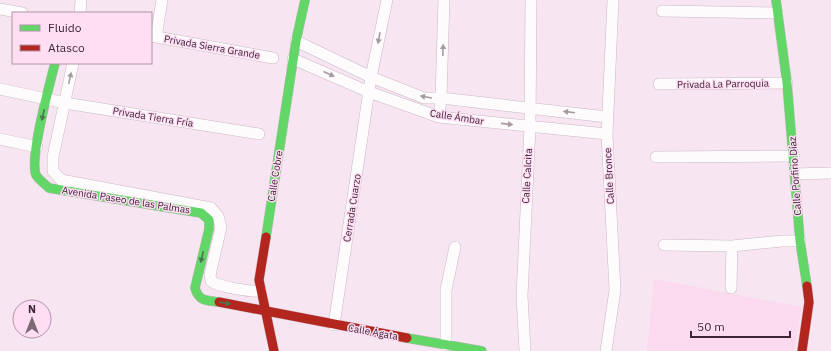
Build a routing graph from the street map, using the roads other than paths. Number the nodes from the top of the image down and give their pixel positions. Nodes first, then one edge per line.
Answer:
1 (162, 0) edge
2 (305, 0) edge
3 (386, 0) edge
4 (444, 0) edge
5 (531, 0) edge
6 (613, 0) edge
7 (776, 0) edge
8 (2, 6) edge
9 (662, 11) dead end
10 (19, 12) edge
11 (777, 13) junction
12 (153, 36) edge
13 (296, 41) junction
14 (273, 58) dead end
15 (293, 59) junction
16 (55, 64) edge
17 (73, 64) edge
18 (371, 77) junction
19 (787, 83) junction
20 (659, 84) dead end
21 (0, 89) edge
22 (369, 92) junction
23 (441, 98) junction
24 (46, 99) junction
25 (64, 103) junction
26 (529, 107) junction
27 (439, 117) junction
28 (607, 117) junction
29 (530, 127) junction
30 (259, 134) dead end
31 (607, 134) junction
32 (0, 139) edge
33 (37, 147) junction
34 (794, 156) junction
35 (656, 157) dead end
36 (831, 173) edge
37 (795, 174) junction
38 (61, 180) junction
39 (49, 188) junction
40 (206, 210) junction
41 (800, 241) junction
42 (664, 245) dead end
43 (732, 246) junction
44 (455, 247) dead end
45 (731, 288) dead end
46 (261, 291) junction
47 (266, 310) junction
48 (334, 325) junction
49 (446, 345) junction
50 (274, 351) edge
51 (482, 351) edge
52 (525, 351) edge
53 (606, 351) edge
54 (802, 351) edge

1 - 12 street
2 - 13 street, Calle Cobre
3 -> 18 street, Cerrada Cuarzo
23 -> 4 street
5 - 26 street, Calle Calcita
6 - 28 street, Calle Bronce
7 - 11 street, Calle Porfirio Díaz
8 - 10 street
9 - 11 street
11 - 19 street, Calle Porfirio Díaz
12 - 14 street, Privada Sierra Grande
13 - 15 street, Calle Cobre
13 - 18 street, Calle Ámbar
15 -> 22 street, Calle Ámbar
15 - 46 street, Calle Cobre
16 - 24 street, Avenida Paseo de las Palmas
25 -> 17 street, Avenida Paseo de las Palmas
18 - 22 street, Cerrada Cuarzo
23 -> 18 street, Calle Ámbar
19 - 20 street, Privada La Parroquia
19 - 34 street, Calle Porfirio Díaz
21 - 24 street, Privada Tierra Fría
22 - 27 street, Calle Ámbar
22 - 48 street, Cerrada Cuarzo
23 - 26 street, Calle Ámbar
23 - 27 street
24 - 25 street, Privada Tierra Fría
24 -> 33 street, Avenida Paseo de las Palmas
25 - 30 street, Privada Tierra Fría
25 - 38 street, Avenida Paseo de las Palmas
28 -> 26 street, Calle Ámbar
26 - 29 street, Calle Calcita
27 -> 29 street, Calle Ámbar
28 - 31 street, Calle Bronce
29 - 31 street, Calle Ámbar
29 - 52 street, Calle Calcita
31 - 53 street, Calle Bronce
32 - 33 street
33 - 39 street, Avenida Paseo de las Palmas
34 - 35 street
34 - 37 street, Calle Porfirio Díaz
36 - 37 street
37 - 41 street, Calle Porfirio Díaz
38 - 39 street
38 - 40 street, Avenida Paseo de las Palmas
39 - 40 street, Avenida Paseo de las Palmas
40 - 46 street
40 -> 47 street, Avenida Paseo de las Palmas
41 - 43 street
41 - 54 street, Calle Porfirio Díaz
42 - 43 street
43 - 45 street
44 - 49 street
46 - 47 street, Calle Cobre
47 - 48 street, Calle Ágata
47 - 50 street, Calle Cobre
48 - 49 street, Calle Ágata
49 - 51 street, Calle Ágata

